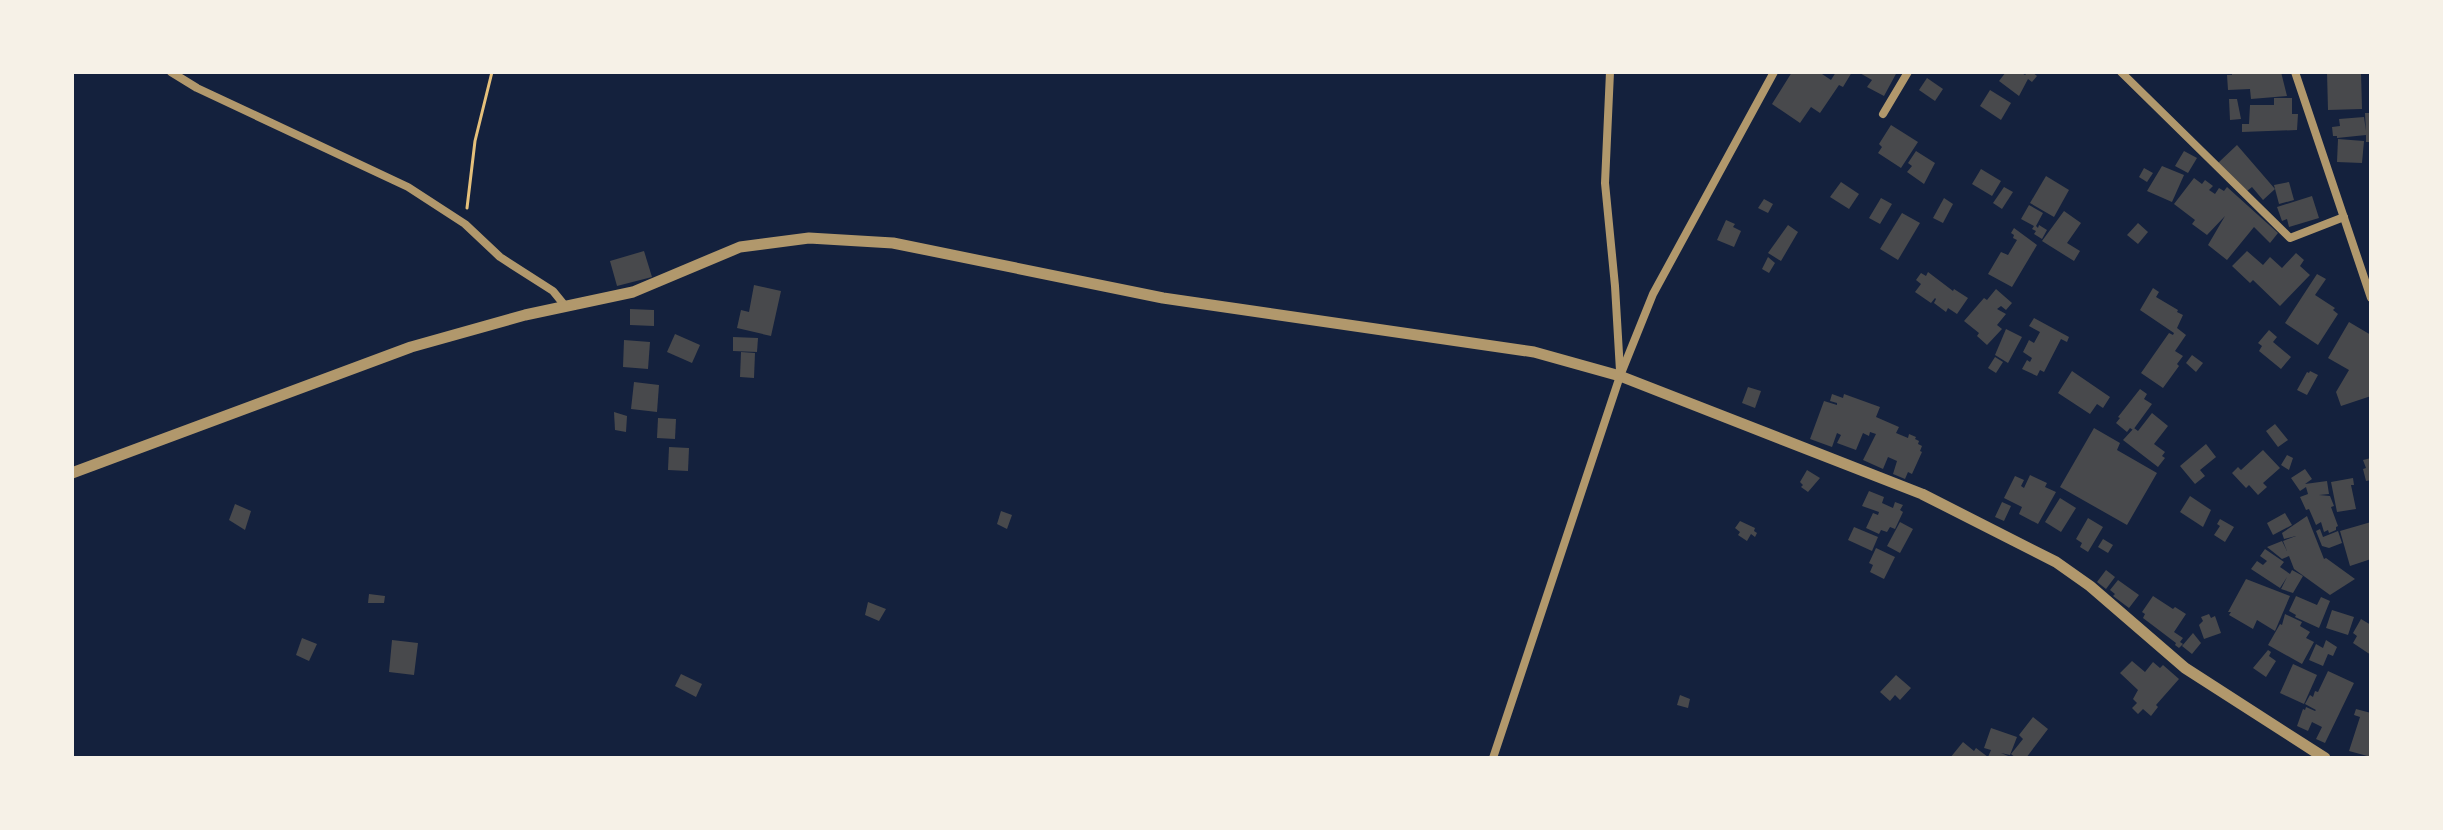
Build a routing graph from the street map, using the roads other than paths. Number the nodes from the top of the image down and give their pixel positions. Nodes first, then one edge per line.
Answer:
1 (171, 72) edge
2 (1610, 72) edge
3 (1774, 72) edge
4 (1908, 72) edge
5 (2121, 72) edge
6 (2295, 72) edge
7 (1883, 114) dead end
8 (2344, 217) junction
9 (2371, 298) edge
10 (566, 307) junction
11 (1620, 376) junction
12 (72, 473) edge
13 (1493, 758) edge
14 (2325, 758) edge

1 - 10 street
2 - 11 street
3 - 11 street
4 - 7 street
5 - 8 street
6 - 8 street
8 - 9 street
10 - 11 street
10 - 12 street
11 - 13 street
11 - 14 street

